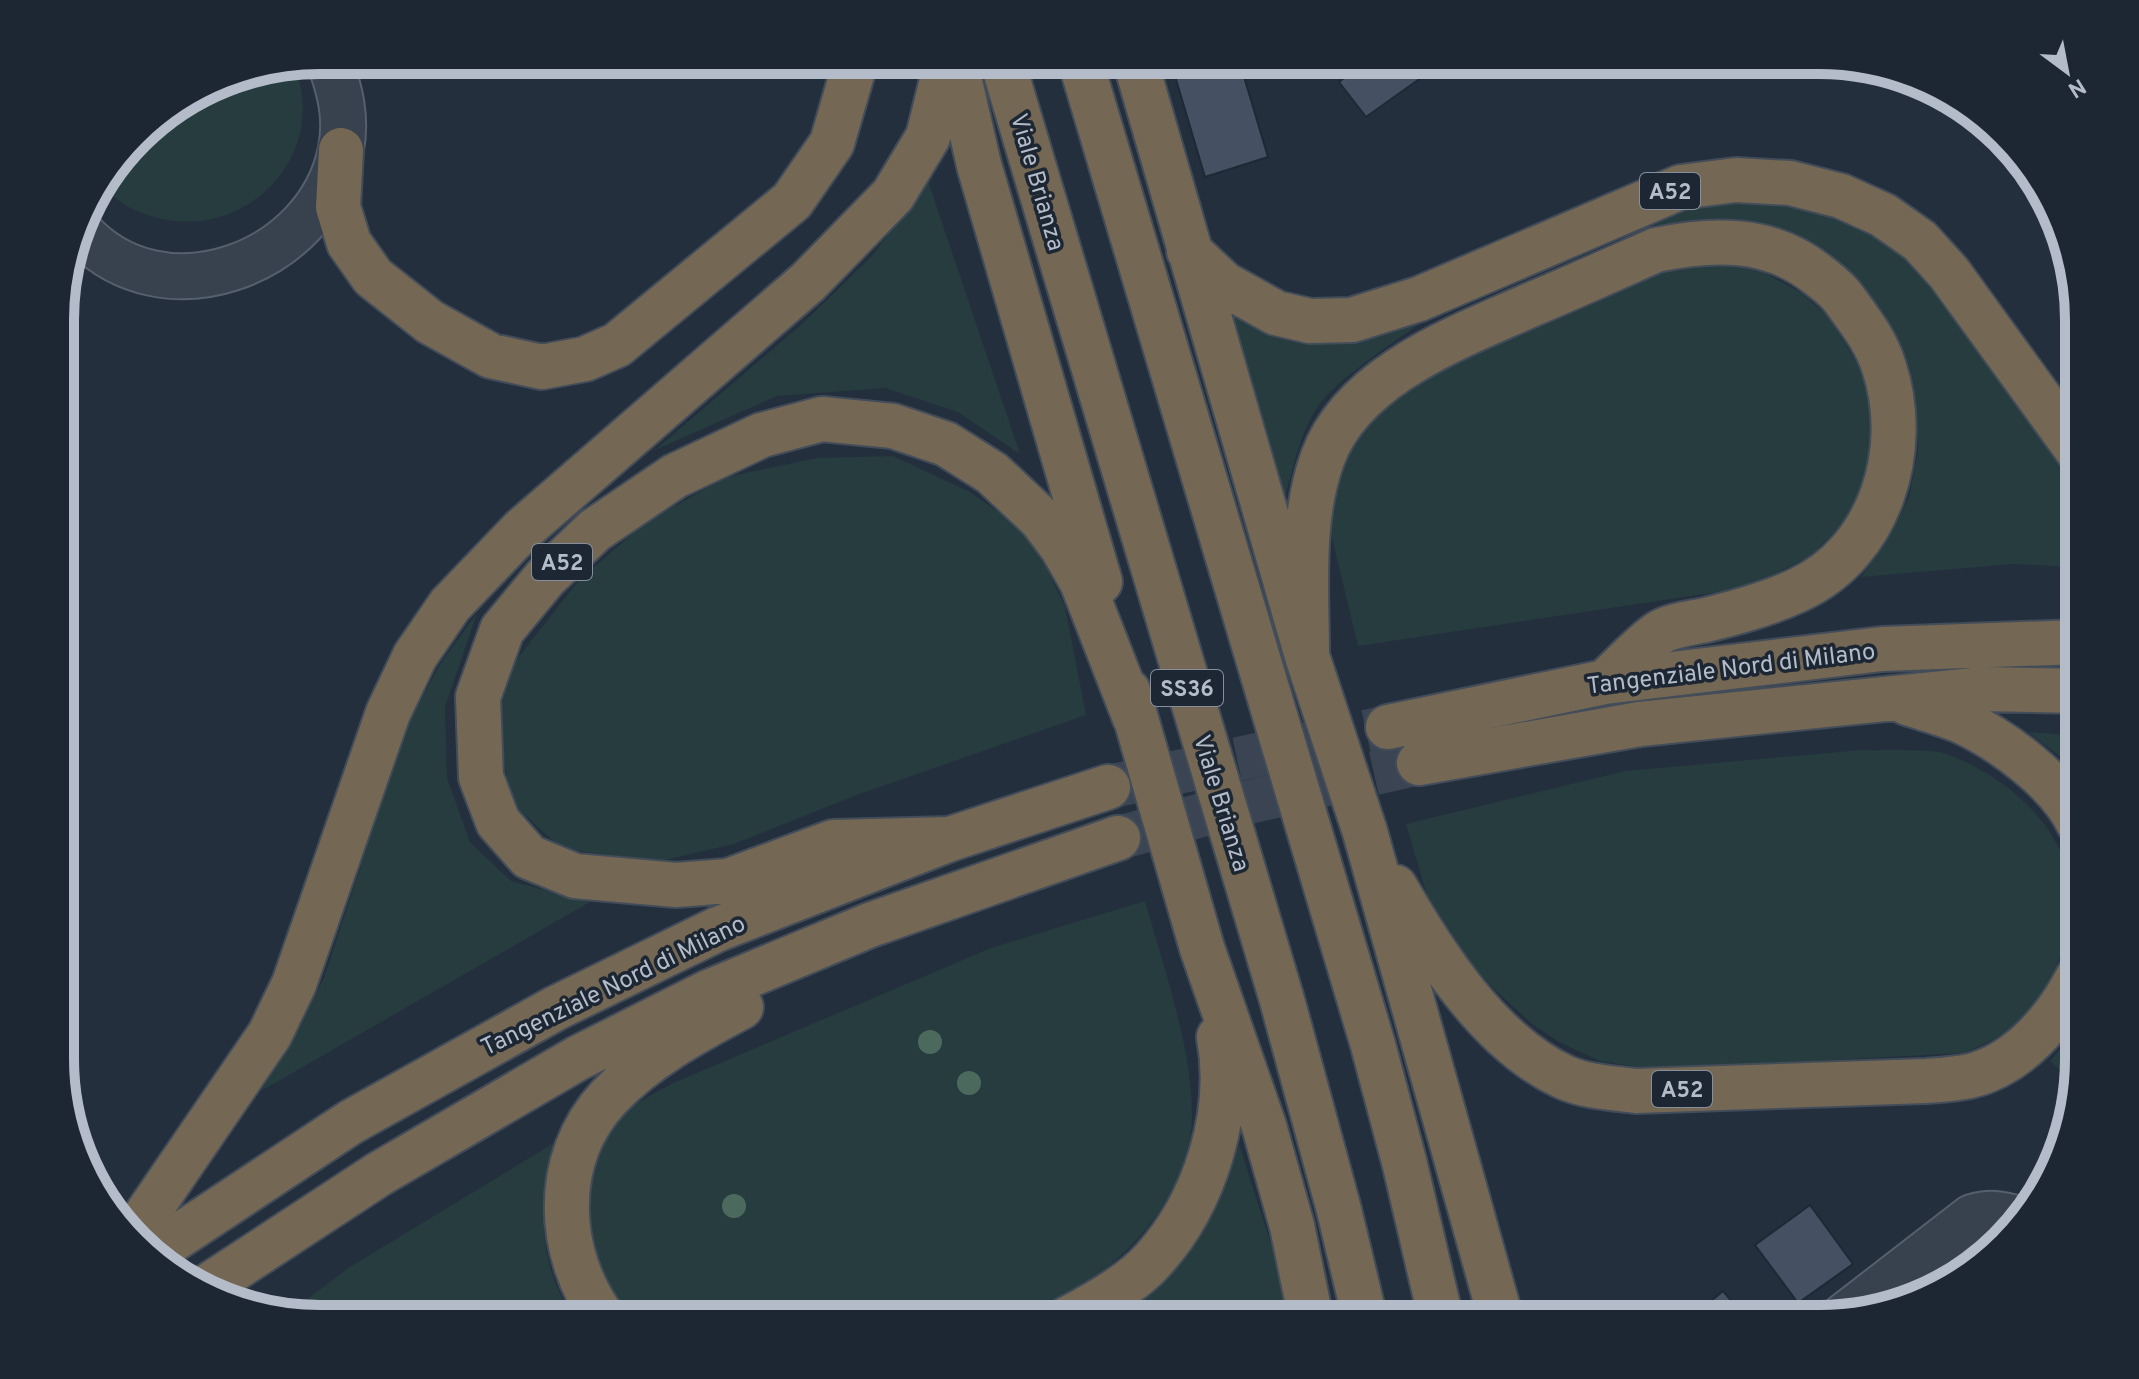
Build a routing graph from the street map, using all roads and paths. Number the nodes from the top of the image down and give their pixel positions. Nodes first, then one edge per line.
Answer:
1 (1084, 74) edge
2 (1139, 74) edge
3 (338, 75) edge
4 (852, 75) edge
5 (943, 75) edge
6 (958, 75) edge
7 (1006, 75) edge
8 (341, 150) junction
9 (87, 241) edge
10 (1189, 251) junction
11 (2064, 432) edge
12 (2064, 642) edge
13 (1307, 656) junction
14 (1605, 682) junction
15 (2064, 691) edge
16 (1890, 697) junction
17 (1135, 718) junction
18 (1388, 727) tunnel mouth
19 (1419, 763) tunnel mouth
20 (1108, 787) tunnel mouth
21 (2064, 799) edge
22 (1365, 832) junction
23 (1118, 838) tunnel mouth
24 (950, 839) junction
25 (870, 925) junction
26 (1202, 948) junction
27 (2064, 1002) edge
28 (2008, 1216) edge
29 (139, 1225) edge
30 (162, 1247) edge
31 (216, 1281) edge
32 (1864, 1301) edge
33 (1092, 1304) edge
34 (1308, 1304) edge
35 (1361, 1304) edge
36 (1438, 1304) edge
37 (1497, 1304) edge
38 (594, 1305) edge

1 - 36 highway, SS36
2 - 10 highway
3 - 8 street
4 - 8 highway
5 - 29 highway, A52
6 - 17 highway
7 - 35 highway, Viale Brianza / SS36
8 - 9 street
10 - 11 highway, A52
10 - 13 highway
12 - 14 highway, Tangenziale Nord di Milano
13 - 14 highway
13 - 22 highway
14 - 18 highway, Tangenziale Nord di Milano
15 - 16 highway, Tangenziale Nord di Milano
16 - 19 highway, Tangenziale Nord di Milano
16 - 21 highway
17 - 24 highway, A52
17 - 26 highway
20 - 24 highway, Tangenziale Nord di Milano / A52
22 - 27 highway, A52
22 - 37 highway
23 - 25 highway, Tangenziale Nord di Milano
24 - 30 highway, Tangenziale Nord di Milano / A52
25 - 31 highway, Tangenziale Nord di Milano
25 - 38 highway
26 - 33 highway
26 - 34 highway
28 - 32 street

